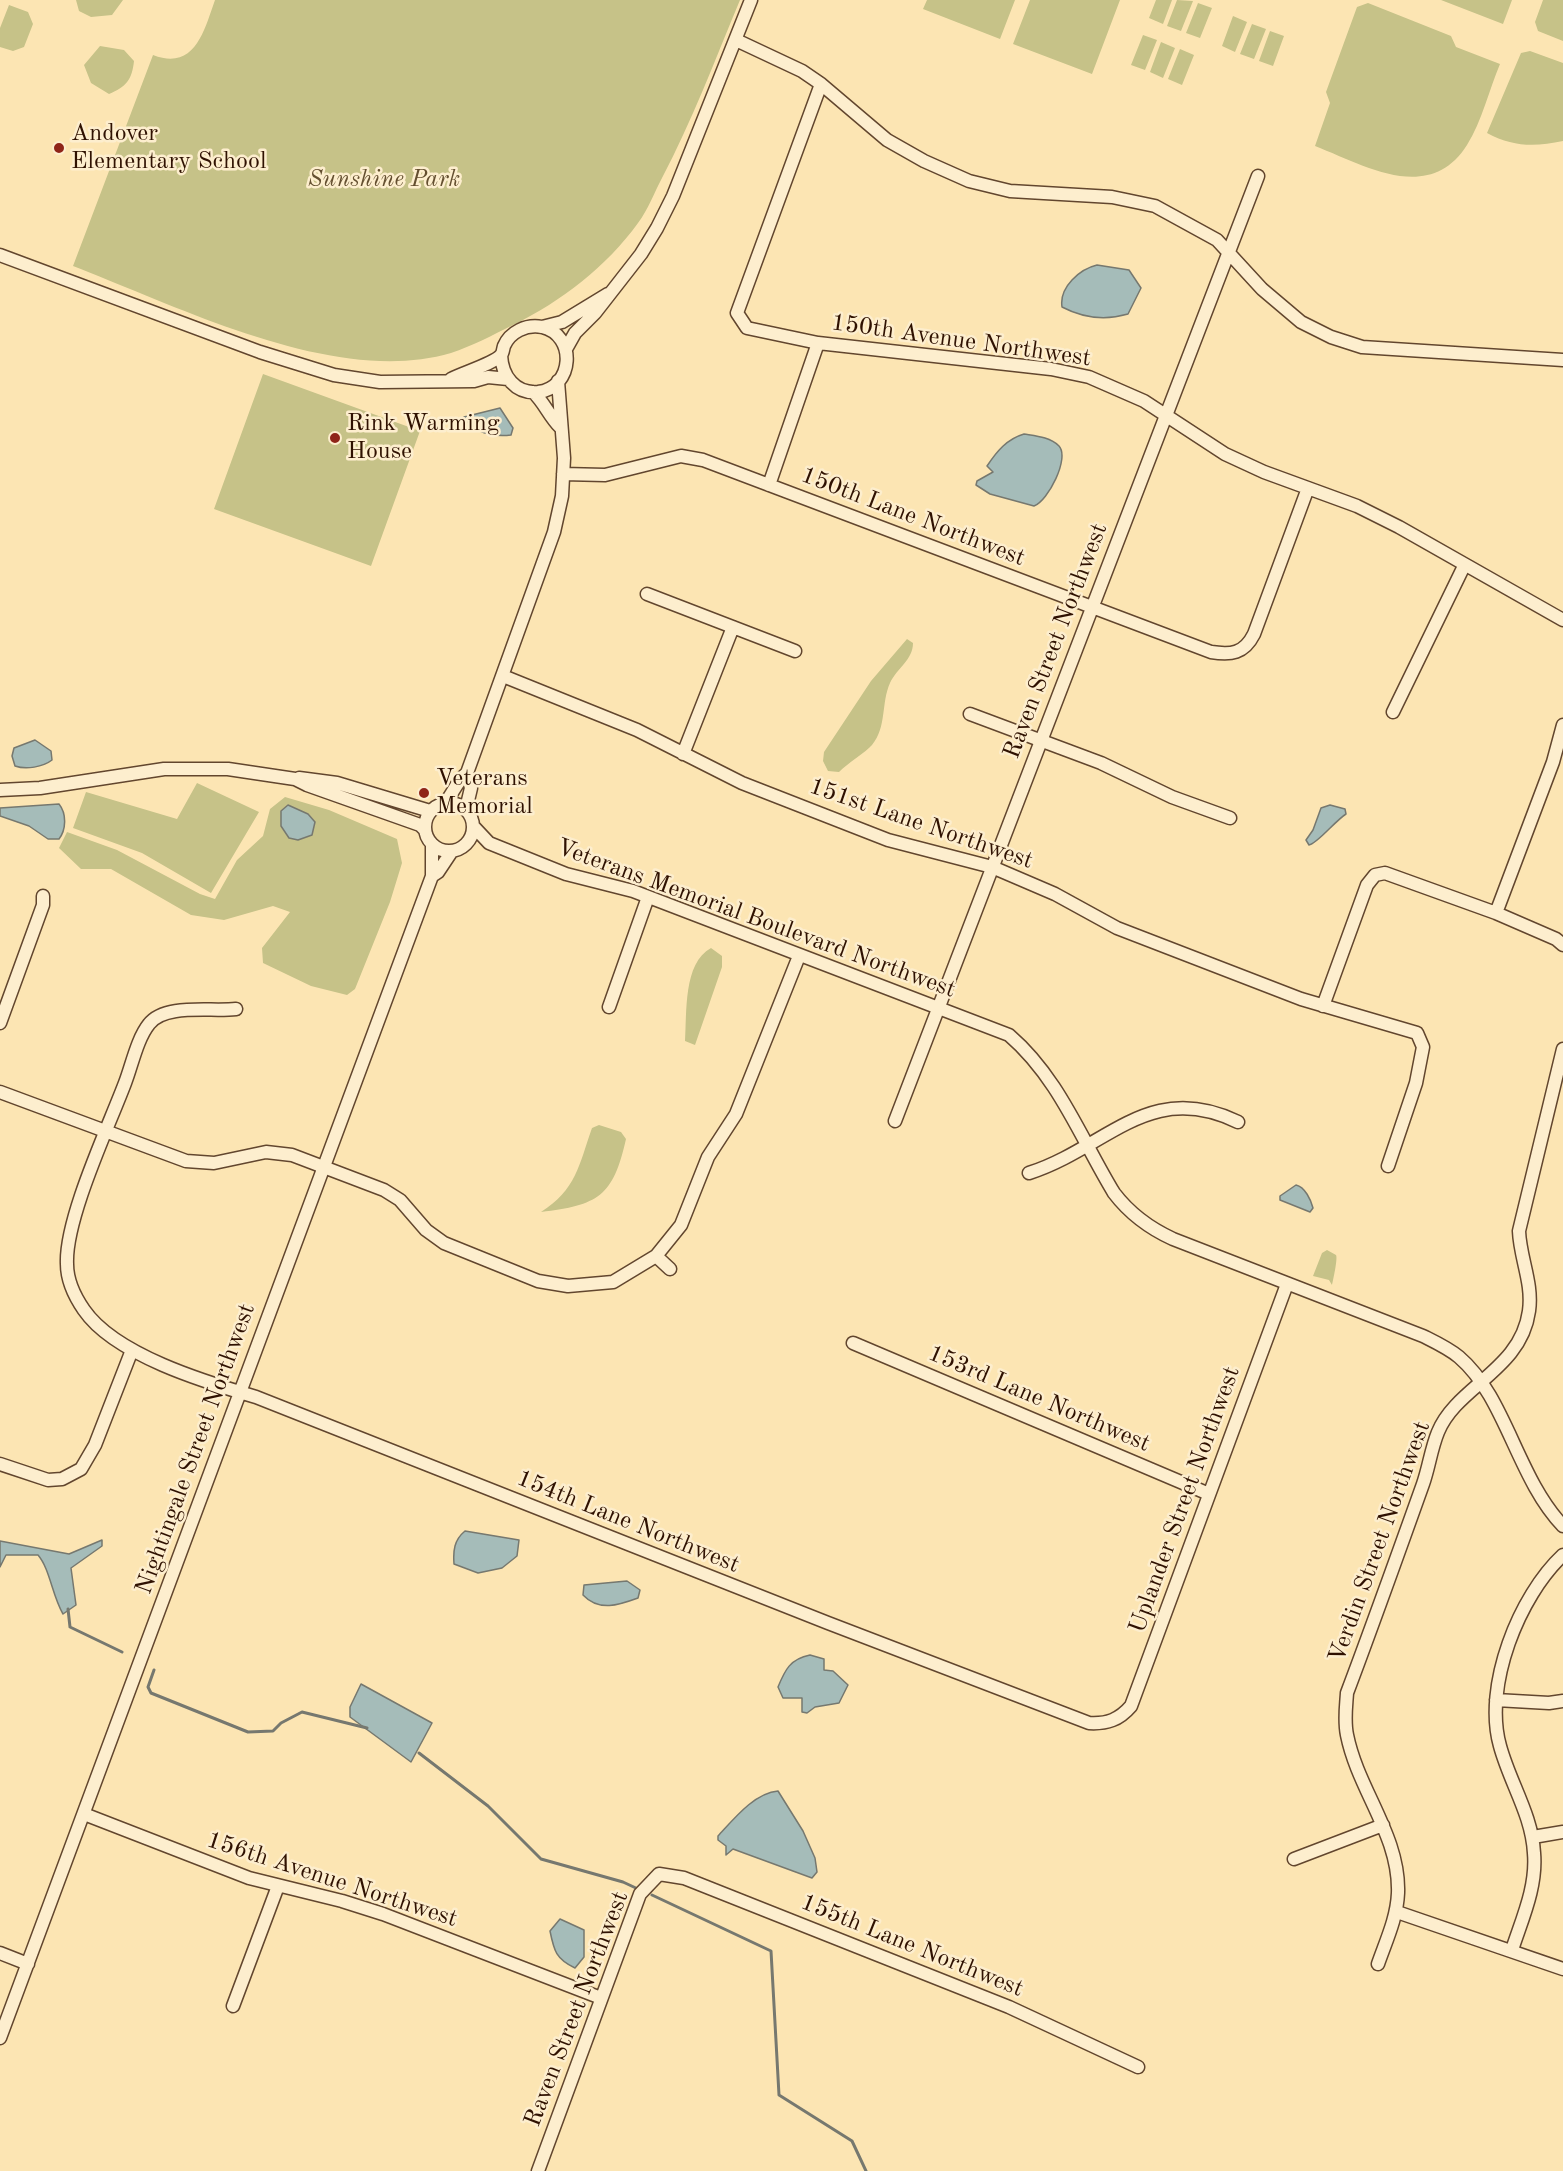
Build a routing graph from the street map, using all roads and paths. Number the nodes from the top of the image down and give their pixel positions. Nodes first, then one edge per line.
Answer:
1 (751, 0) edge
2 (736, 40) junction
3 (821, 84) junction
4 (1258, 176) dead end
5 (1229, 252) junction
6 (0, 255) edge
7 (609, 293) junction
8 (542, 327) junction
9 (818, 343) junction
10 (566, 349) junction
11 (501, 355) junction
12 (1563, 360) edge
13 (508, 379) junction
14 (450, 380) junction
15 (558, 381) junction
16 (533, 392) junction
17 (1166, 414) junction
18 (560, 427) junction
19 (563, 474) junction
20 (769, 485) junction
21 (1308, 488) junction
22 (1464, 566) junction
23 (647, 594) dead end
24 (1092, 607) junction
25 (1563, 620) edge
26 (733, 627) junction
27 (795, 651) dead end
28 (502, 676) junction
29 (1393, 712) dead end
30 (970, 714) dead end
31 (1563, 725) edge
32 (1040, 739) junction
33 (683, 754) junction
34 (467, 773) junction
35 (295, 779) junction
36 (0, 790) edge
37 (445, 803) junction
38 (466, 809) junction
39 (430, 811) junction
40 (1230, 818) dead end
41 (474, 827) junction
42 (425, 830) junction
43 (489, 843) junction
44 (432, 844) junction
45 (468, 844) junction
46 (452, 851) junction
47 (992, 867) junction
48 (432, 876) junction
49 (43, 896) dead end
50 (648, 897) junction
51 (1496, 913) junction
52 (1563, 945) edge
53 (799, 956) junction
54 (1323, 1006) junction
55 (609, 1007) dead end
56 (938, 1007) junction
57 (236, 1009) dead end
58 (0, 1023) edge
59 (1563, 1049) edge
60 (0, 1092) edge
61 (895, 1121) dead end
62 (1238, 1122) dead end
63 (107, 1130) junction
64 (1088, 1146) junction
65 (323, 1166) junction
66 (1388, 1166) dead end
67 (1029, 1173) dead end
68 (656, 1256) junction
69 (670, 1269) dead end
70 (1287, 1284) junction
71 (853, 1343) dead end
72 (132, 1350) junction
73 (1482, 1384) junction
74 (239, 1392) junction
75 (0, 1464) edge
76 (1209, 1494) junction
77 (1563, 1526) edge
78 (1563, 1555) edge
79 (1496, 1700) junction
80 (1563, 1701) edge
81 (1111, 1722) joint
82 (84, 1814) junction
83 (1383, 1825) junction
84 (1563, 1832) edge
85 (1533, 1837) junction
86 (1294, 1859) dead end
87 (666, 1873) joint
88 (278, 1886) junction
89 (1396, 1912) junction
90 (1512, 1950) junction
91 (0, 1953) edge
92 (28, 1964) junction
93 (1378, 1964) dead end
94 (1563, 1969) edge
95 (602, 1998) junction
96 (233, 2006) dead end
97 (0, 2038) edge
98 (1138, 2067) dead end
99 (538, 2171) edge

1 - 2 street
2 - 3 street
2 - 7 street
3 - 5 street
3 - 9 street, 150th Avenue Northwest
4 - 5 street, Raven Street Northwest
5 - 12 street
5 - 17 street, Raven Street Northwest
6 - 14 street
7 - 8 street
7 - 10 street
8 - 10 street
8 - 11 street
9 - 17 street, 150th Avenue Northwest
9 - 20 street
10 - 15 street
11 - 13 street
11 - 14 street
13 - 14 street
13 - 16 street
15 - 16 street
15 - 18 street
16 - 18 street
17 - 21 street, 150th Avenue Northwest
17 - 24 street, Raven Street Northwest
18 - 19 street
19 - 20 street, 150th Lane Northwest
19 - 28 street
20 - 24 street, 150th Lane Northwest
21 - 22 street, 150th Avenue Northwest
21 - 24 street, 150th Lane Northwest
22 - 25 street, 150th Avenue Northwest
22 - 29 street
23 - 26 street
24 - 32 street, Raven Street Northwest
26 - 27 street
26 - 33 street
28 - 33 street, 151st Lane Northwest
28 - 34 street
30 - 32 street
31 - 51 street
32 - 40 street
32 - 47 street, Raven Street Northwest
33 - 47 street, 151st Lane Northwest
34 - 37 street
34 - 38 street
35 - 36 street
35 - 39 street
35 - 42 street
37 - 38 street
37 - 39 street
38 - 41 street
39 - 42 street
41 - 43 street, Veterans Memorial Boulevard Northwest
41 - 45 street
42 - 44 street, Nightingale Street Northwest
43 - 45 street
43 - 50 street, Veterans Memorial Boulevard Northwest
44 - 46 street
44 - 48 street, Nightingale Street Northwest
45 - 46 street, Nightingale Street Northwest
46 - 48 street, Nightingale Street Northwest
47 - 54 street, 151st Lane Northwest
47 - 56 street, Raven Street Northwest
48 - 65 street, Nightingale Street Northwest
49 - 58 street
50 - 53 street, Veterans Memorial Boulevard Northwest
50 - 55 street
51 - 52 street
51 - 54 street
53 - 56 street, Veterans Memorial Boulevard Northwest
53 - 68 street
54 - 66 street, 151st Lane Northwest
56 - 61 street, Raven Street Northwest
56 - 64 street, Veterans Memorial Boulevard Northwest
57 - 63 street, 154th Lane Northwest
59 - 73 street, Verdin Street Northwest
60 - 63 street
62 - 64 street
63 - 65 street
63 - 72 street, 154th Lane Northwest
64 - 67 street
64 - 70 street, Veterans Memorial Boulevard Northwest
65 - 68 street
65 - 74 street, Nightingale Street Northwest
68 - 69 street
70 - 73 street, Veterans Memorial Boulevard Northwest
70 - 76 street, Uplander Street Northwest
71 - 76 street, 153rd Lane Northwest
72 - 74 street, 154th Lane Northwest
72 - 75 street
73 - 77 street, Veterans Memorial Boulevard Northwest
73 - 83 street, Verdin Street Northwest
74 - 81 street, 154th Lane Northwest
74 - 82 street, Nightingale Street Northwest
76 - 81 street, Uplander Street Northwest
78 - 79 street
79 - 80 street
79 - 85 street
82 - 88 street, 156th Avenue Northwest
82 - 92 street, Nightingale Street Northwest
83 - 86 street
83 - 89 street, Verdin Street Northwest
84 - 85 street
85 - 90 street
87 - 95 street, Raven Street Northwest
87 - 98 street, 155th Lane Northwest
88 - 95 street, 156th Avenue Northwest
88 - 96 street
89 - 90 street
89 - 93 street, Verdin Street Northwest
90 - 94 street
91 - 92 street
92 - 97 street, Nightingale Street Northwest
95 - 99 street, Raven Street Northwest

